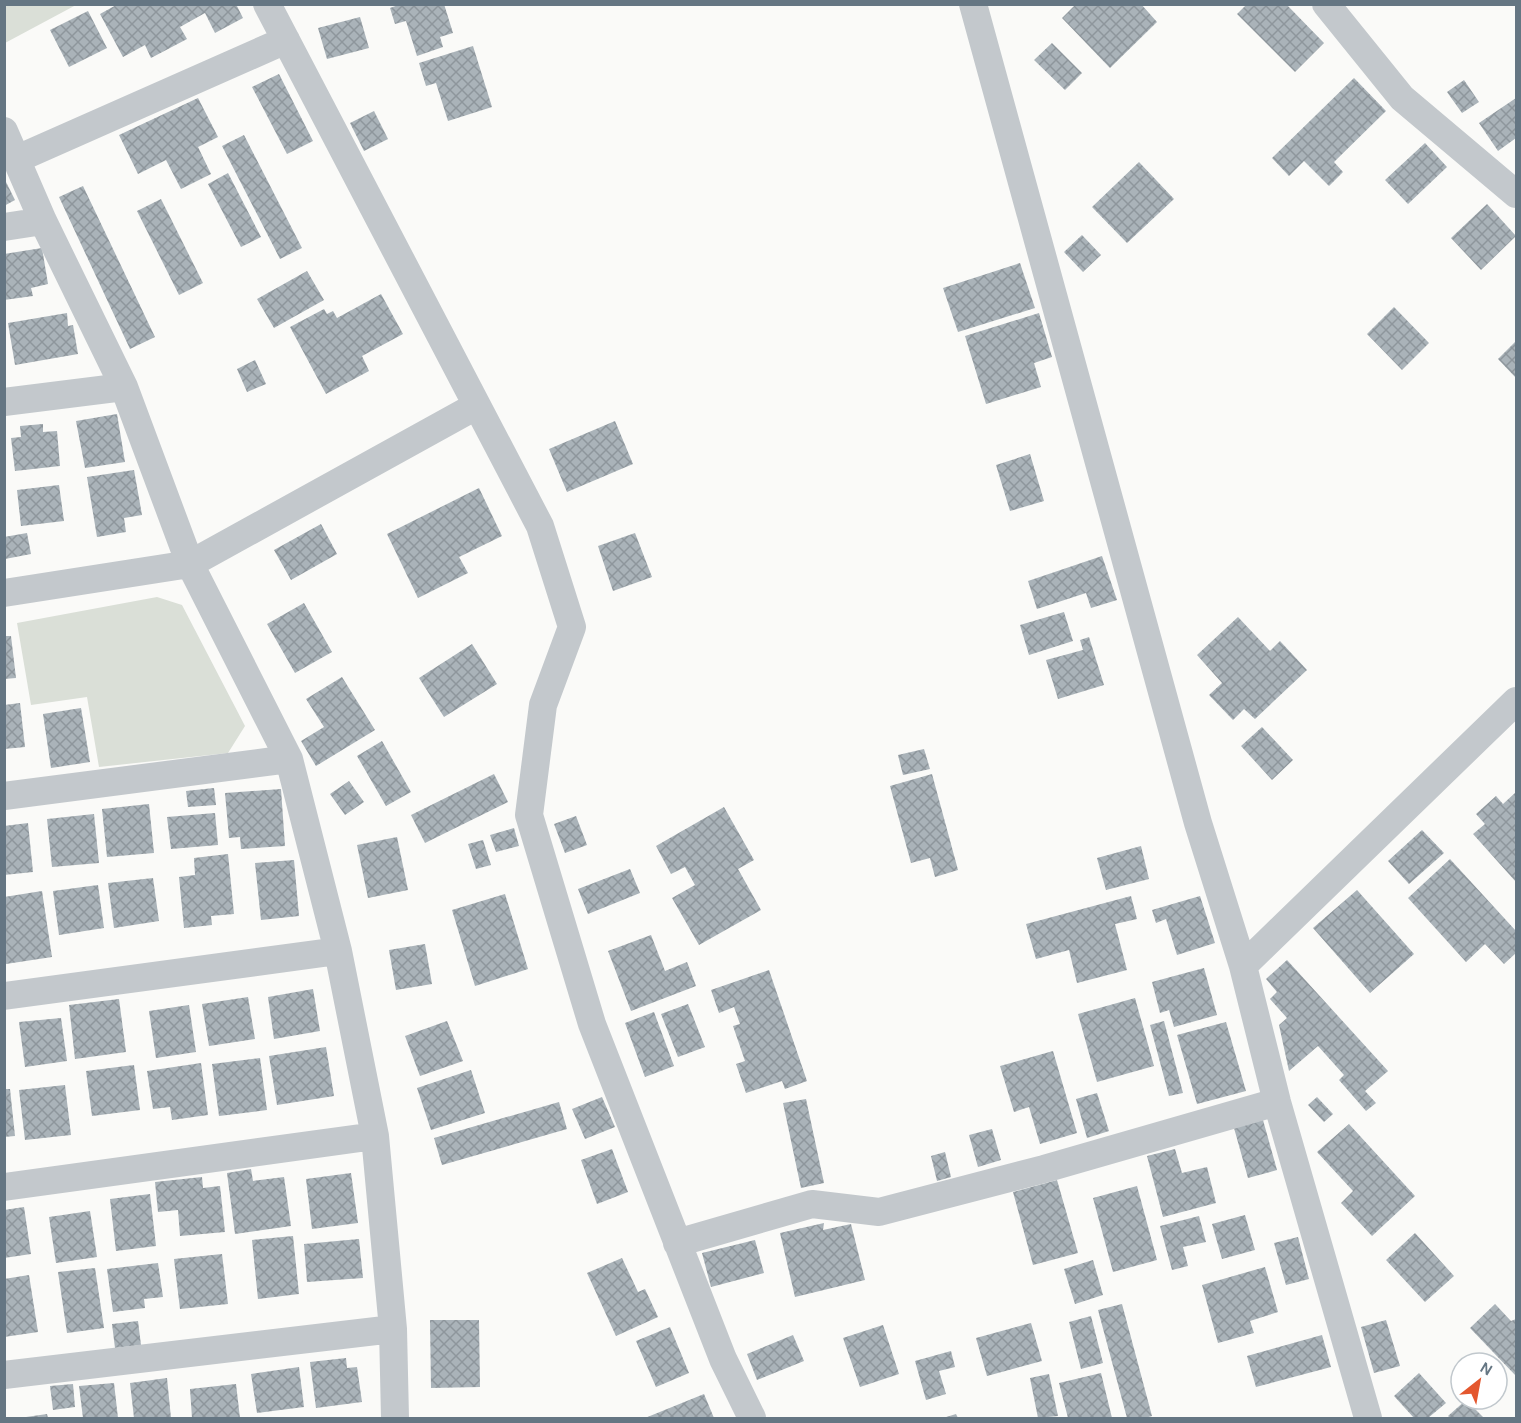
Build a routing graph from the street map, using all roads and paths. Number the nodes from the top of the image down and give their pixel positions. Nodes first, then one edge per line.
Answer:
1 (267, 4) edge
2 (973, 4) edge
3 (1326, 4) edge
4 (285, 40) junction
5 (4, 132) edge
6 (16, 159) junction
7 (1516, 194) edge
8 (43, 221) junction
9 (4, 227) edge
10 (124, 387) junction
11 (4, 402) edge
12 (476, 406) junction
13 (190, 564) junction
14 (4, 593) edge
15 (1516, 701) edge
16 (289, 759) junction
17 (4, 795) edge
18 (338, 951) junction
19 (1243, 966) junction
20 (4, 996) edge
21 (1277, 1102) junction
22 (375, 1136) junction
23 (4, 1187) edge
24 (677, 1243) junction
25 (393, 1329) junction
26 (4, 1375) edge
27 (395, 1419) edge
28 (752, 1419) edge
29 (1368, 1419) edge

1 - 4 street
2 - 19 street
3 - 7 street
4 - 6 street
4 - 12 street
5 - 6 street
6 - 8 street
8 - 9 street
8 - 10 street
10 - 11 street
10 - 13 street
12 - 13 street
12 - 24 street
13 - 14 street
13 - 16 street
15 - 19 street
16 - 17 street
16 - 18 street
18 - 20 street
18 - 22 street
19 - 21 street
21 - 24 street
21 - 29 street
22 - 23 street
22 - 25 street
24 - 28 street
25 - 26 street
25 - 27 street

